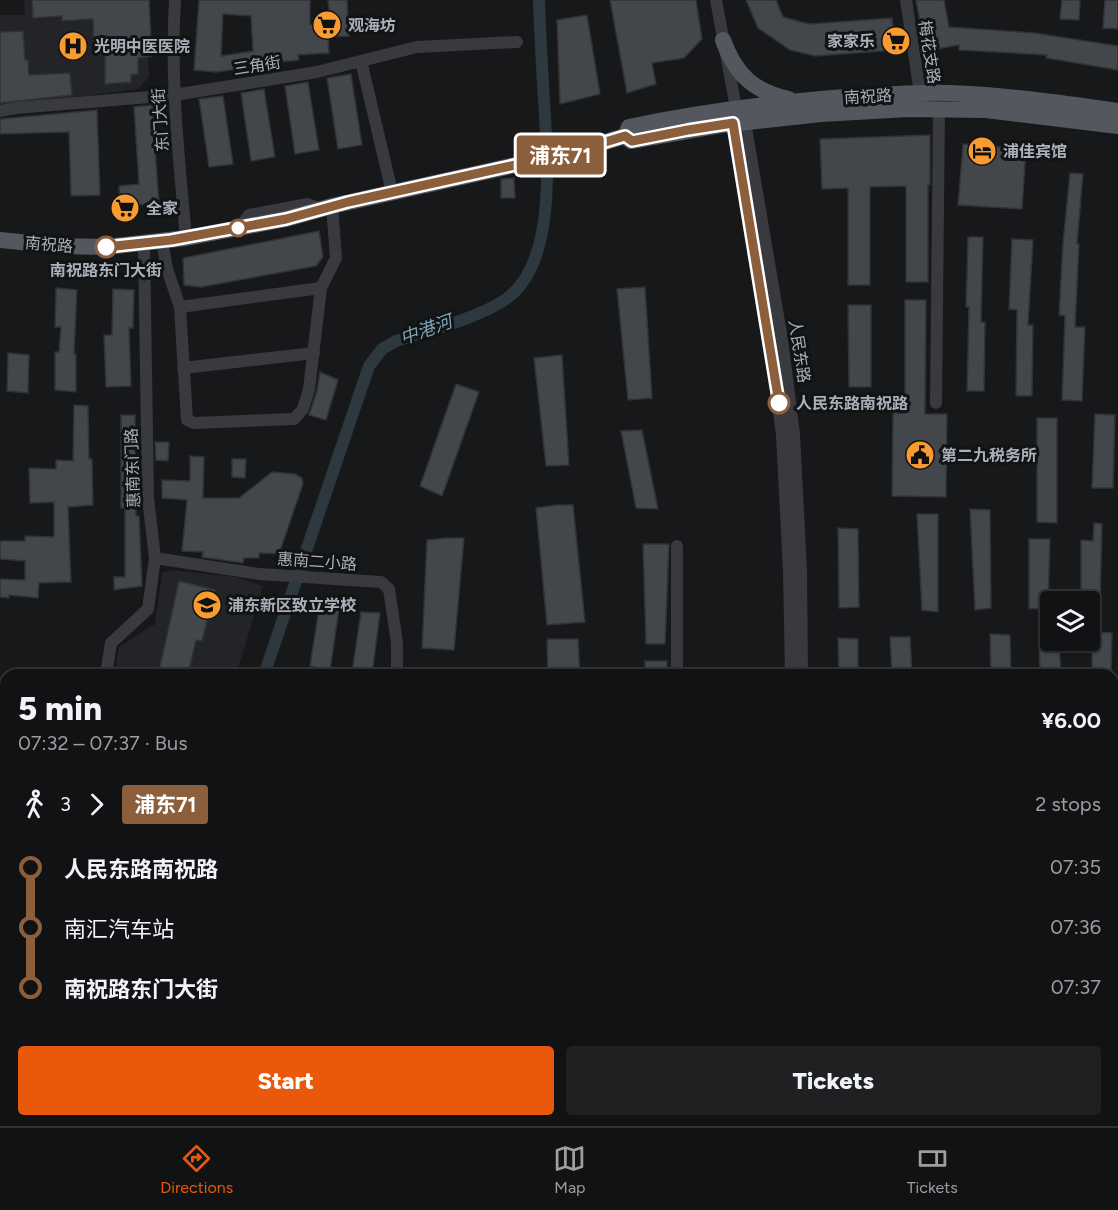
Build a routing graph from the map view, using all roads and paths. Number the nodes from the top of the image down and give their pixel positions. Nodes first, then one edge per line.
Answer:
1 (175, 0) edge
2 (716, 0) edge
3 (906, 0) edge
4 (723, 40) junction
5 (517, 42) dead end
6 (361, 61) junction
7 (174, 95) junction
8 (799, 101) junction
9 (927, 104) junction
10 (0, 111) edge
11 (1118, 111) edge
12 (738, 118) junction
13 (1118, 126) edge
14 (392, 192) junction
15 (327, 207) junction
16 (186, 238) junction
17 (0, 240) edge
18 (162, 241) junction
19 (144, 243) junction
20 (321, 288) junction
21 (180, 307) junction
22 (314, 352) junction
23 (183, 368) junction
24 (936, 403) dead end
25 (677, 546) dead end
26 (155, 558) junction
27 (107, 669) edge
28 (397, 669) edge
29 (677, 669) edge
30 (791, 669) edge
31 (802, 669) edge

1 - 7 street, 东门大街
2 - 4 street, 人民东路
3 - 9 street, 梅花支路
4 - 8 main road
4 - 12 street, 人民东路
5 - 6 street, 三角街
6 - 7 street, 三角街
6 - 14 street
7 - 10 street, 三角街
7 - 16 street, 东门大街
8 - 9 main road, 南祝路
8 - 12 main road, 南祝路
9 - 11 main road, 南祝路
9 - 12 main road, 南祝路
9 - 13 main road, 南祝路
9 - 24 street, 梅花支路
12 - 14 main road, 南祝路
12 - 30 street, 人民东路
12 - 31 street, 人民东路
14 - 15 main road, 南祝路
15 - 16 main road, 南祝路
15 - 20 street
16 - 18 main road, 南祝路
17 - 19 main road, 南祝路
18 - 19 main road, 南祝路
18 - 21 street
19 - 26 street, 惠南东门路
20 - 21 street
20 - 22 street
21 - 23 street
22 - 23 street
22 - 23 street
25 - 29 street
26 - 27 street, 惠南东门路
26 - 28 street, 惠南二小路

